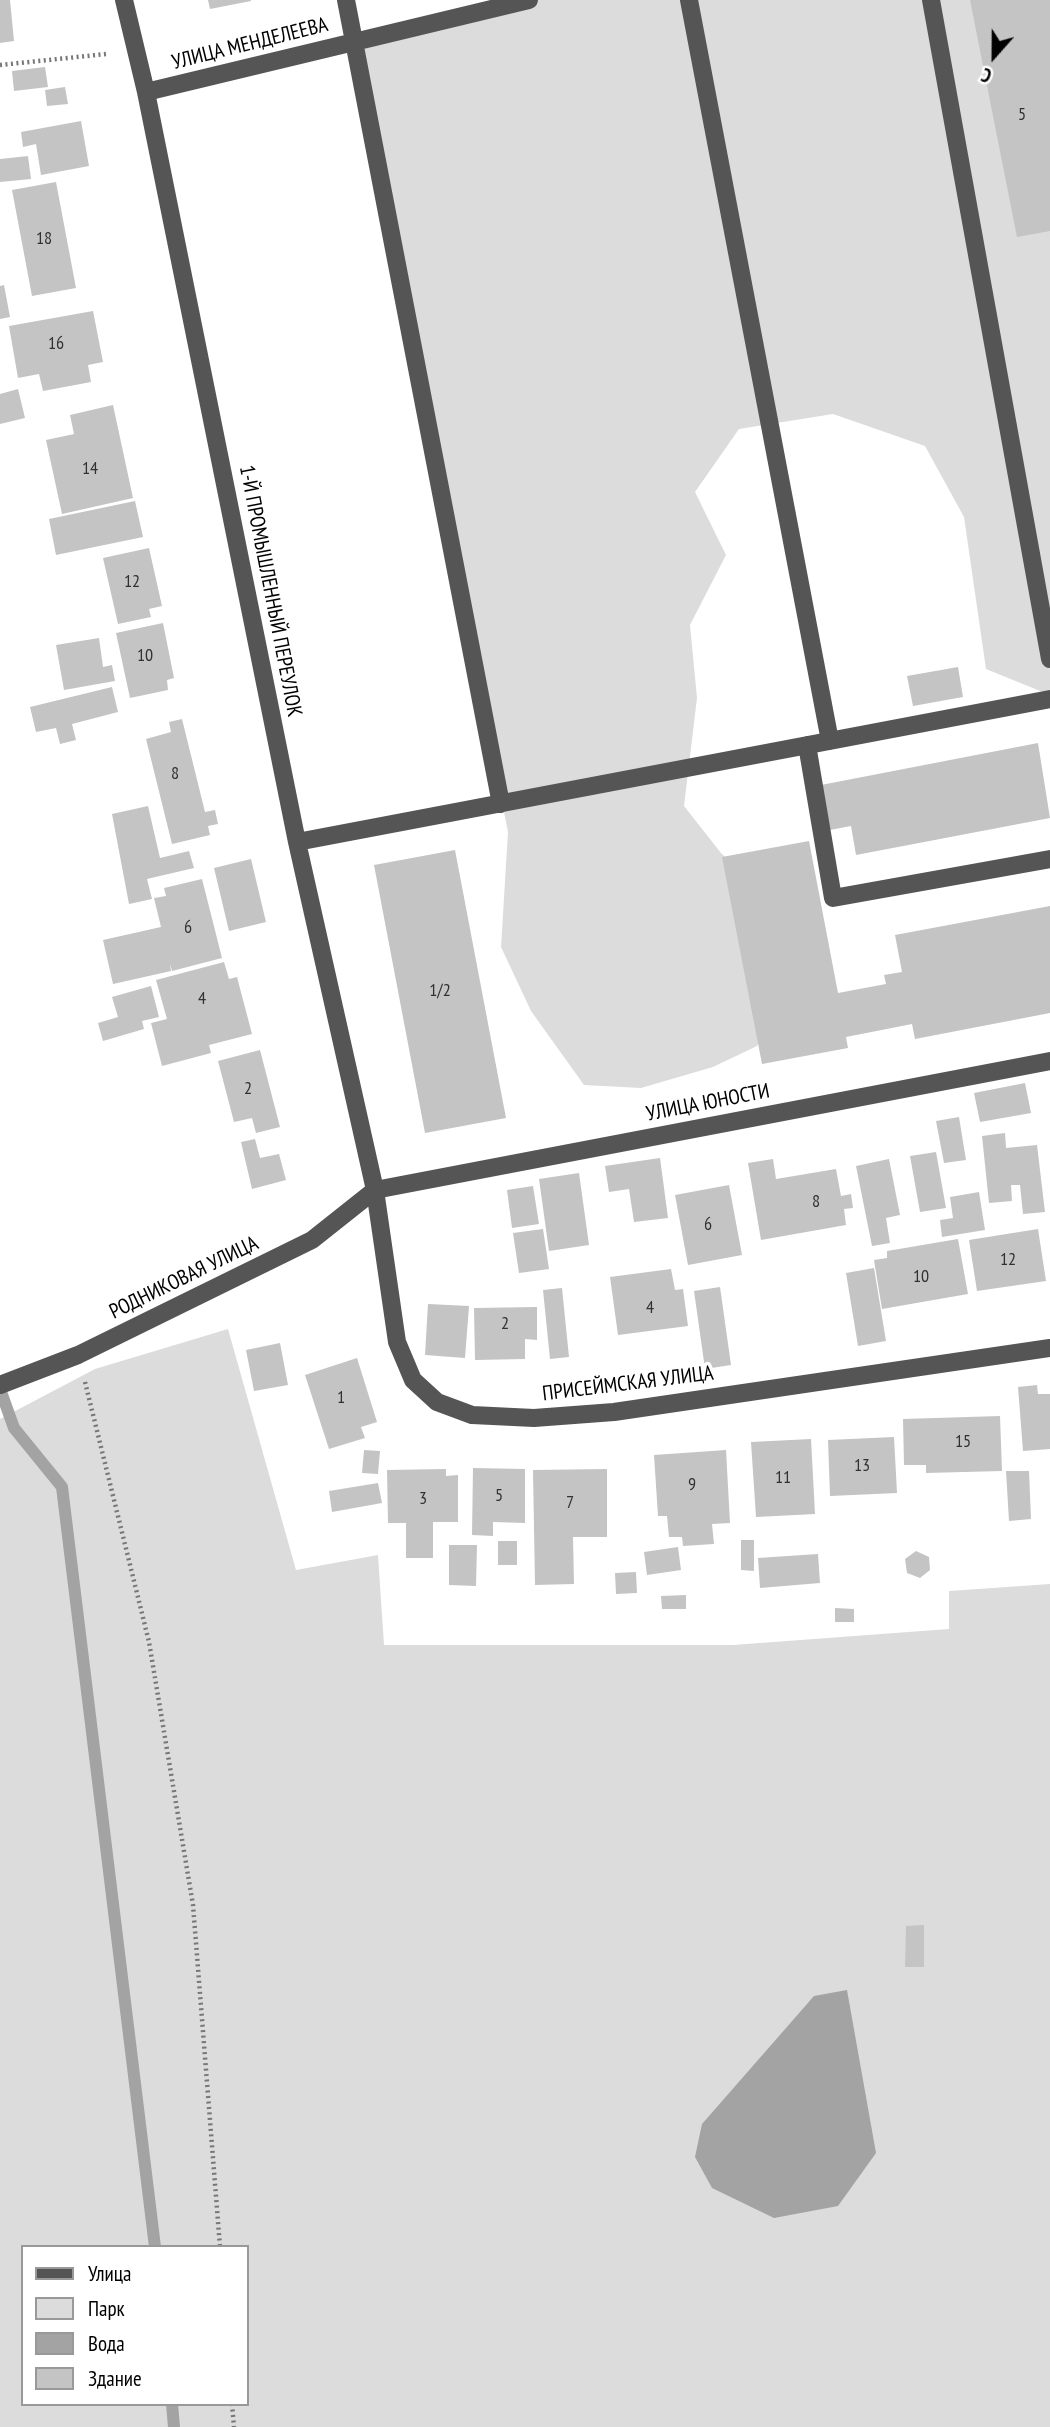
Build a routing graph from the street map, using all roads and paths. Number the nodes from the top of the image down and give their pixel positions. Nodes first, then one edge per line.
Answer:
1 (124, 0) edge
2 (346, 0) edge
3 (529, 0) edge
4 (689, 0) edge
5 (931, 0) edge
6 (352, 42) junction
7 (134, 51) junction
8 (0, 65) edge
9 (146, 92) junction
10 (1050, 659) edge
11 (1050, 699) edge
12 (830, 741) junction
13 (807, 745) junction
14 (501, 804) junction
15 (297, 842) junction
16 (1050, 859) edge
17 (1050, 1061) edge
18 (375, 1190) junction
19 (1050, 1348) edge
20 (78, 1355) junction
21 (0, 1385) edge
22 (220, 2245) edge
23 (232, 2406) edge
24 (234, 2427) edge

1 - 7 street, 1-Й ПРОМЫШЛЕННЫЙ ПЕРЕУЛОК
2 - 6 street
3 - 6 street, УЛИЦА МЕНДЕЛЕЕВА
4 - 12 street
5 - 10 street
6 - 9 street, УЛИЦА МЕНДЕЛЕЕВА
6 - 14 street
7 - 8 path
7 - 9 street, 1-Й ПРОМЫШЛЕННЫЙ ПЕРЕУЛОК
9 - 15 street, 1-Й ПРОМЫШЛЕННЫЙ ПЕРЕУЛОК
11 - 12 street
12 - 13 street
13 - 14 street
13 - 16 street
14 - 15 street
15 - 18 street, 1-Й ПРОМЫШЛЕННЫЙ ПЕРЕУЛОК
17 - 18 street, УЛИЦА ЮНОСТИ
18 - 19 street, ПРИСЕЙМСКАЯ УЛИЦА
18 - 20 street, РОДНИКОВАЯ УЛИЦА
20 - 21 street, РОДНИКОВАЯ УЛИЦА
20 - 22 path
23 - 24 path

